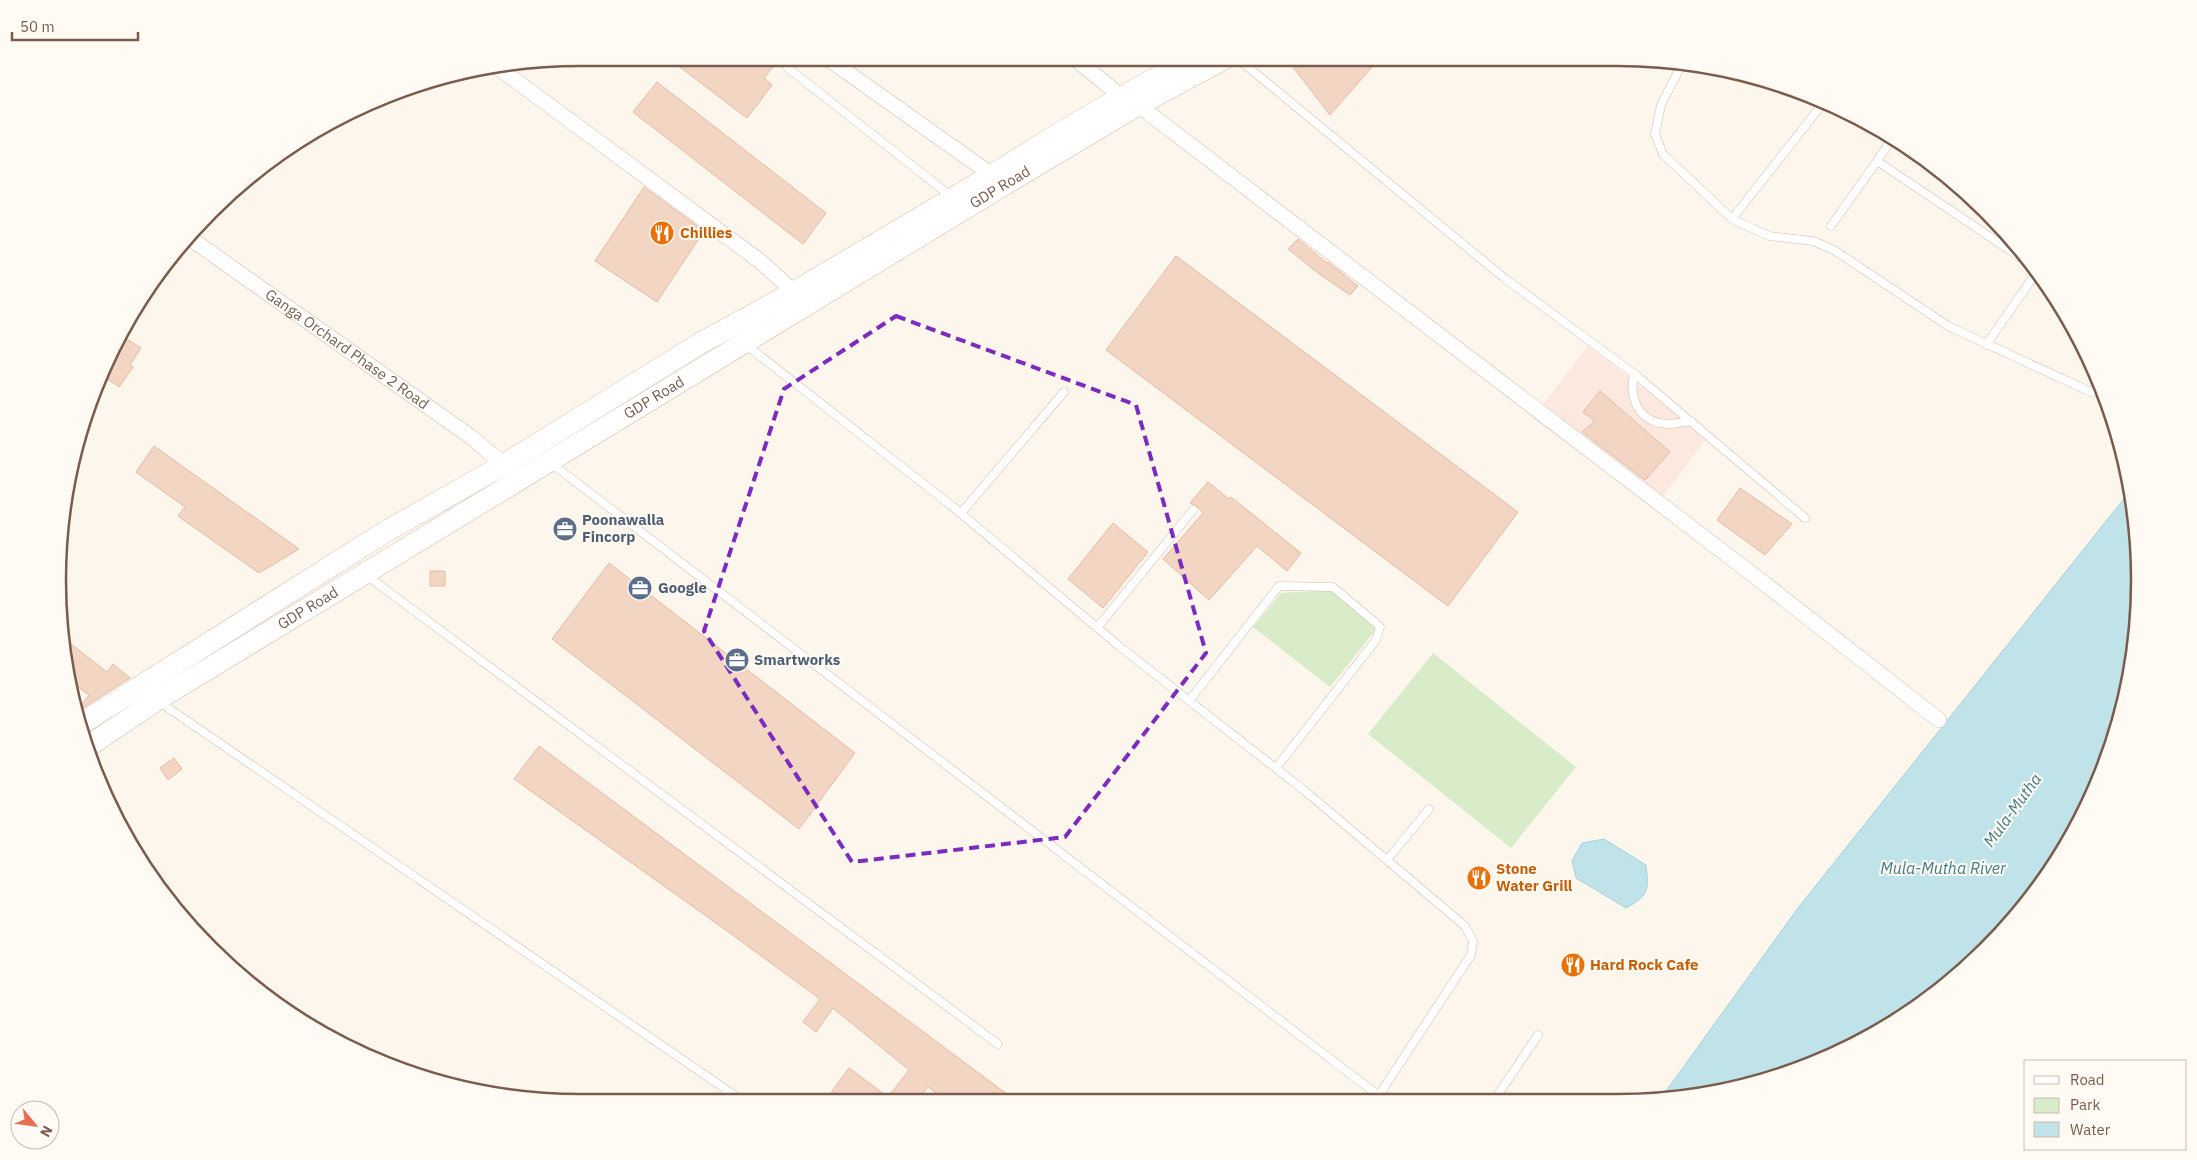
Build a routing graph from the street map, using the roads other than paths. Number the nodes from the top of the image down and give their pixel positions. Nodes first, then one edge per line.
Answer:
1 (838, 66) edge
2 (1084, 66) edge
3 (1180, 66) edge
4 (1208, 66) edge
5 (1247, 66) edge
6 (788, 68) dead end
7 (1679, 70) edge
8 (505, 72) edge
9 (1130, 101) junction
10 (1820, 108) edge
11 (1888, 144) edge
12 (1877, 161) junction
13 (992, 175) junction
14 (953, 198) junction
15 (1732, 219) junction
16 (1831, 226) dead end
17 (194, 241) edge
18 (2012, 252) edge
19 (2032, 278) edge
20 (794, 292) junction
21 (743, 343) junction
22 (1986, 345) junction
23 (1634, 374) junction
24 (1064, 392) dead end
25 (2093, 393) dead end
26 (1690, 421) junction
27 (550, 462) junction
28 (505, 464) junction
29 (519, 481) junction
30 (1194, 510) dead end
31 (961, 513) junction
32 (1806, 518) dead end
33 (365, 574) junction
34 (1097, 628) junction
35 (158, 700) junction
36 (1189, 701) junction
37 (86, 720) edge
38 (1940, 720) dead end
39 (93, 742) edge
40 (1276, 768) junction
41 (1429, 809) dead end
42 (1387, 860) junction
43 (1538, 1035) dead end
44 (998, 1044) dead end
45 (733, 1094) edge
46 (1377, 1094) edge
47 (1383, 1094) edge
48 (1498, 1094) edge

1 - 13 street
2 - 9 street
3 - 9 main road
4 - 9 main road, GDP Road
5 - 23 lane
6 - 14 lane
7 - 15 lane
8 - 20 street
9 - 13 main road, GDP Road
9 - 21 main road, GDP Road
9 - 38 street
10 - 15 lane
11 - 12 lane
12 - 16 lane
12 - 18 lane
13 - 14 main road, GDP Road
14 - 20 main road, GDP Road
15 - 22 lane
17 - 28 street, Ganga Orchard Phase 2 Road
19 - 22 lane
20 - 28 main road, GDP Road
21 - 27 main road, GDP Road
21 - 31 lane
22 - 25 lane
23 - 26 lane
23 - 26 lane
24 - 31 lane
26 - 32 lane
27 - 29 main road, GDP Road
27 - 46 lane
28 - 29 street, Ganga Orchard Phase 2 Road
28 - 37 main road, GDP Road
29 - 33 main road, GDP Road
30 - 34 lane
31 - 34 lane
33 - 35 main road, GDP Road
33 - 44 lane
34 - 36 lane
35 - 39 main road, GDP Road
35 - 45 lane
36 - 40 lane
36 - 40 lane
40 - 42 lane
41 - 42 lane
42 - 47 lane
43 - 48 lane

